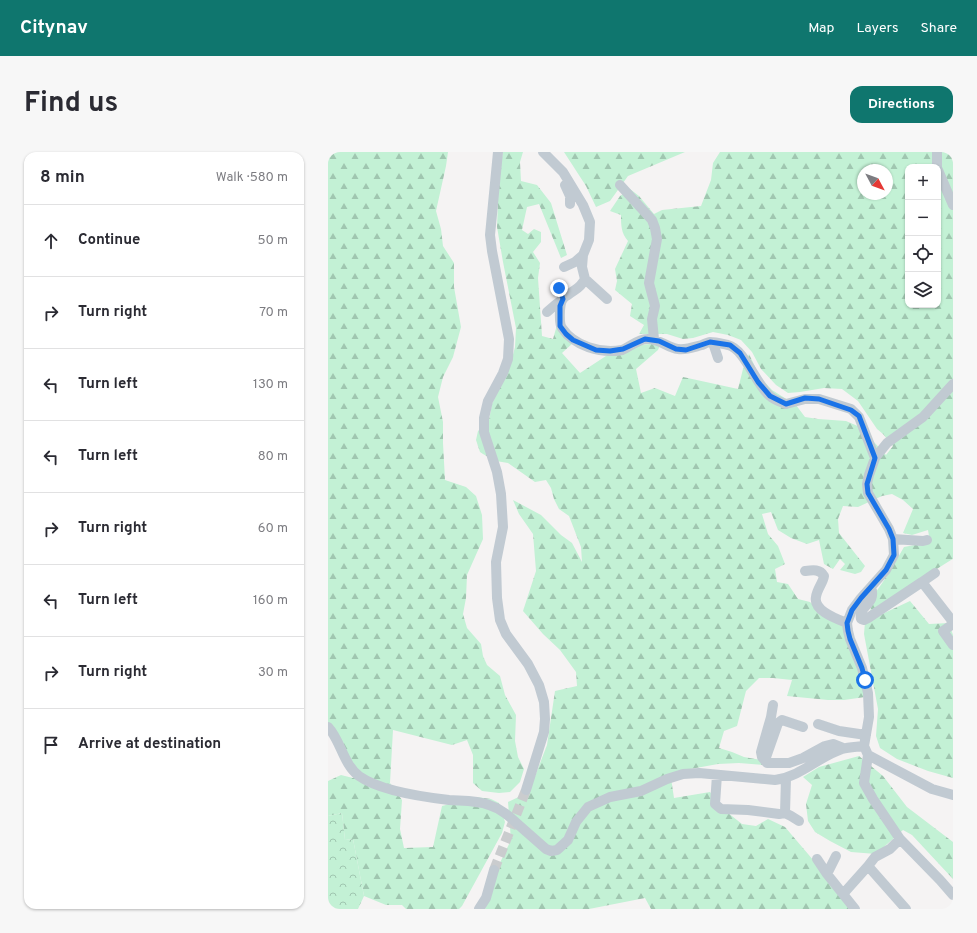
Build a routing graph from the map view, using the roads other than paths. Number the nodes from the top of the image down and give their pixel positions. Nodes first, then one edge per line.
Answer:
1 (498, 152) edge
2 (543, 152) edge
3 (937, 152) edge
4 (937, 164) edge
5 (563, 172) junction
6 (941, 177) edge
7 (620, 185) dead end
8 (570, 204) dead end
9 (953, 205) edge
10 (583, 255) junction
11 (564, 267) dead end
12 (585, 280) junction
13 (559, 288) dead end
14 (569, 298) junction
15 (607, 299) dead end
16 (547, 312) dead end
17 (654, 339) junction
18 (713, 342) junction
19 (718, 358) dead end
20 (953, 384) edge
21 (875, 458) junction
22 (893, 539) junction
23 (927, 540) dead end
24 (805, 571) dead end
25 (935, 573) dead end
26 (922, 582) junction
27 (871, 587) junction
28 (847, 623) junction
29 (953, 623) edge
30 (953, 645) edge
31 (773, 706) dead end
32 (818, 724) dead end
33 (328, 727) edge
34 (803, 727) dead end
35 (866, 735) junction
36 (843, 748) junction
37 (866, 751) junction
38 (765, 760) junction
39 (717, 775) junction
40 (786, 778) junction
41 (526, 790) tunnel mouth
42 (953, 795) edge
43 (784, 813) junction
44 (799, 821) dead end
45 (900, 838) junction
46 (836, 856) dead end
47 (817, 859) dead end
48 (868, 866) junction
49 (494, 870) tunnel mouth
50 (827, 874) junction
51 (843, 894) junction
52 (953, 895) edge
53 (479, 909) edge
54 (856, 909) edge
55 (906, 909) edge

1 - 41 street
2 - 5 street
3 - 4 street
5 - 8 street
5 - 10 street
6 - 9 street
7 - 17 street
10 - 11 street
10 - 12 street
12 - 14 street
12 - 15 street
13 - 14 street
14 - 16 street
14 - 17 street
17 - 18 street
18 - 19 street
18 - 21 street
20 - 21 street
21 - 22 street
22 - 23 street
22 - 27 street
24 - 28 street
25 - 26 street
26 - 27 street
26 - 29 street
27 - 28 street
28 - 35 street
29 - 30 street
31 - 38 street
32 - 35 street
33 - 39 street
34 - 38 street
35 - 37 street
36 - 37 street
36 - 38 street
36 - 40 street
37 - 42 street
37 - 45 street
39 - 40 street
39 - 43 street
40 - 43 street
43 - 44 street
45 - 48 street
45 - 52 street
46 - 50 street
47 - 50 street
48 - 51 street
48 - 55 street
49 - 53 street
50 - 51 street
51 - 54 street

